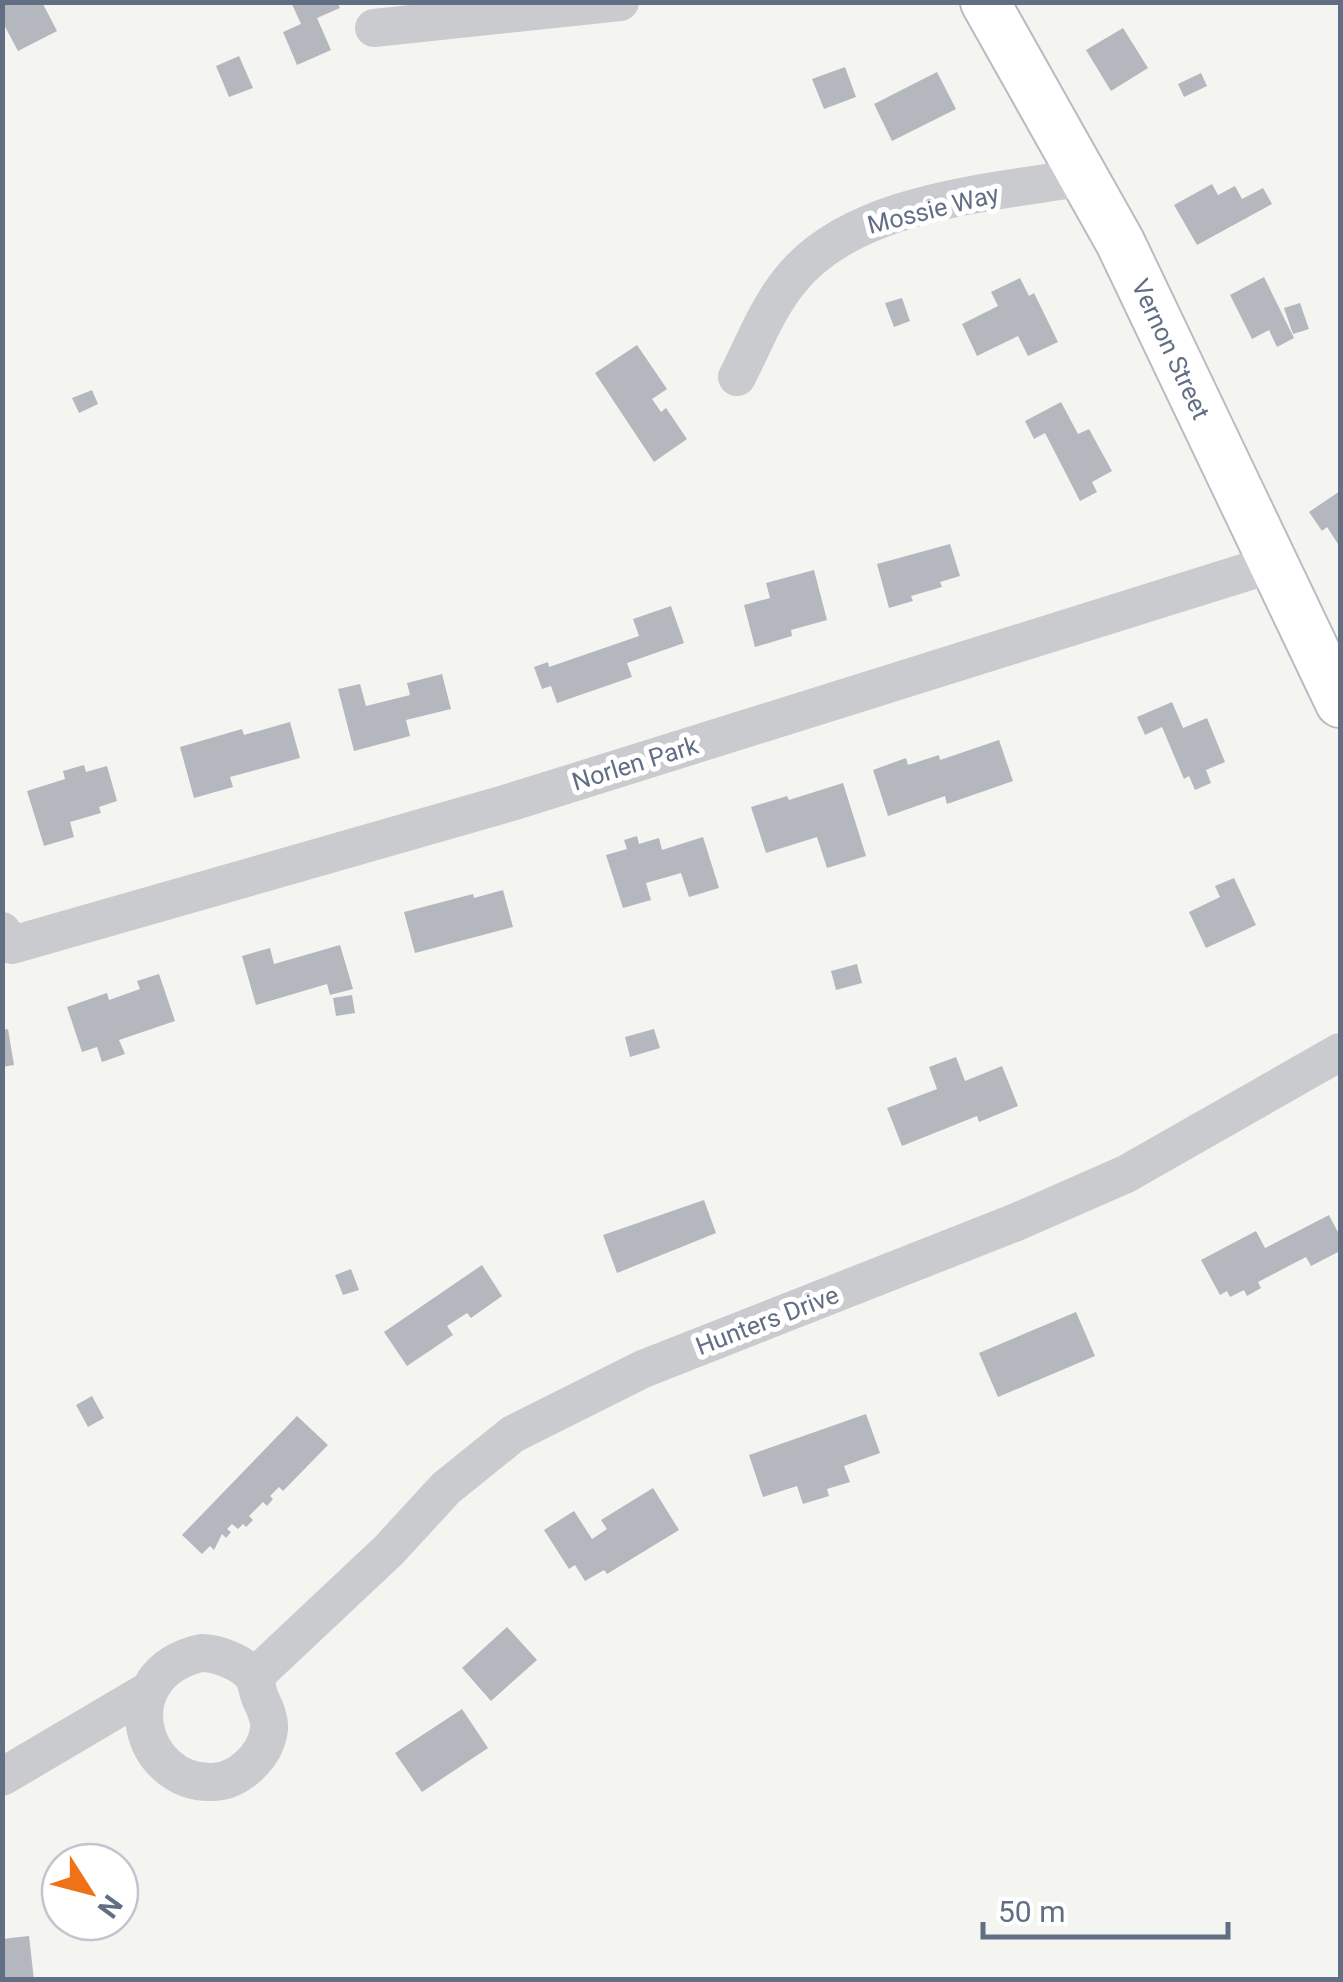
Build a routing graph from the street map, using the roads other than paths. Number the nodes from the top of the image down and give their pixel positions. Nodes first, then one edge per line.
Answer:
1 (620, 2) edge
2 (986, 2) edge
3 (374, 28) dead end
4 (1085, 177) junction
5 (737, 378) dead end
6 (1272, 564) junction
7 (1340, 703) edge
8 (2, 931) edge
9 (1340, 1052) edge
10 (254, 1677) junction
11 (146, 1692) junction
12 (2, 1776) edge

1 - 3 street
2 - 4 main road, Vernon Street
4 - 5 street, Mossie Way
4 - 6 main road, Vernon Street
6 - 7 main road, Vernon Street
6 - 8 street, Norlen Park
9 - 10 street, Hunters Drive
10 - 11 street
10 - 11 street
11 - 12 street

